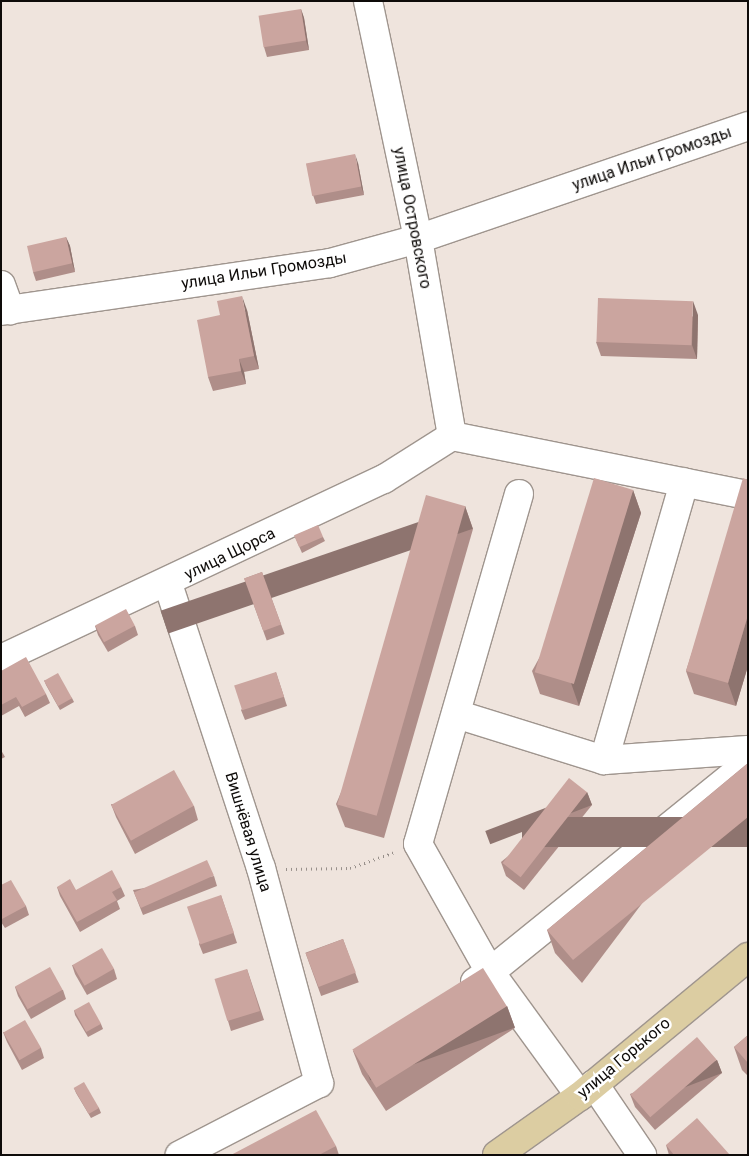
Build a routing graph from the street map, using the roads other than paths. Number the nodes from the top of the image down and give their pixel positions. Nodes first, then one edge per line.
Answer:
1 (368, 1) edge
2 (748, 126) edge
3 (418, 239) junction
4 (4, 302) edge
5 (452, 436) junction
6 (684, 482) junction
7 (519, 494) dead end
8 (748, 495) edge
9 (168, 584) junction
10 (1, 659) edge
11 (456, 714) junction
12 (748, 750) edge
13 (604, 760) junction
14 (748, 763) edge
15 (748, 957) edge
16 (490, 972) junction
17 (449, 998) edge
18 (587, 1090) junction
19 (180, 1155) edge
20 (498, 1155) edge
21 (642, 1155) edge

1 - 3 street, улица Островского
2 - 3 street, улица Ильи Громозды
3 - 4 street, улица Ильи Громозды
3 - 5 street, улица Островского
5 - 6 street
5 - 9 street, улица Щорса
6 - 8 street
6 - 13 street
7 - 11 street
9 - 10 street, улица Щорса
9 - 19 street, Вишнёвая улица
11 - 13 street
11 - 16 street
12 - 13 street
14 - 16 street
15 - 18 main road, улица Горького
16 - 17 street
16 - 18 street
18 - 20 main road, улица Горького
18 - 21 street

